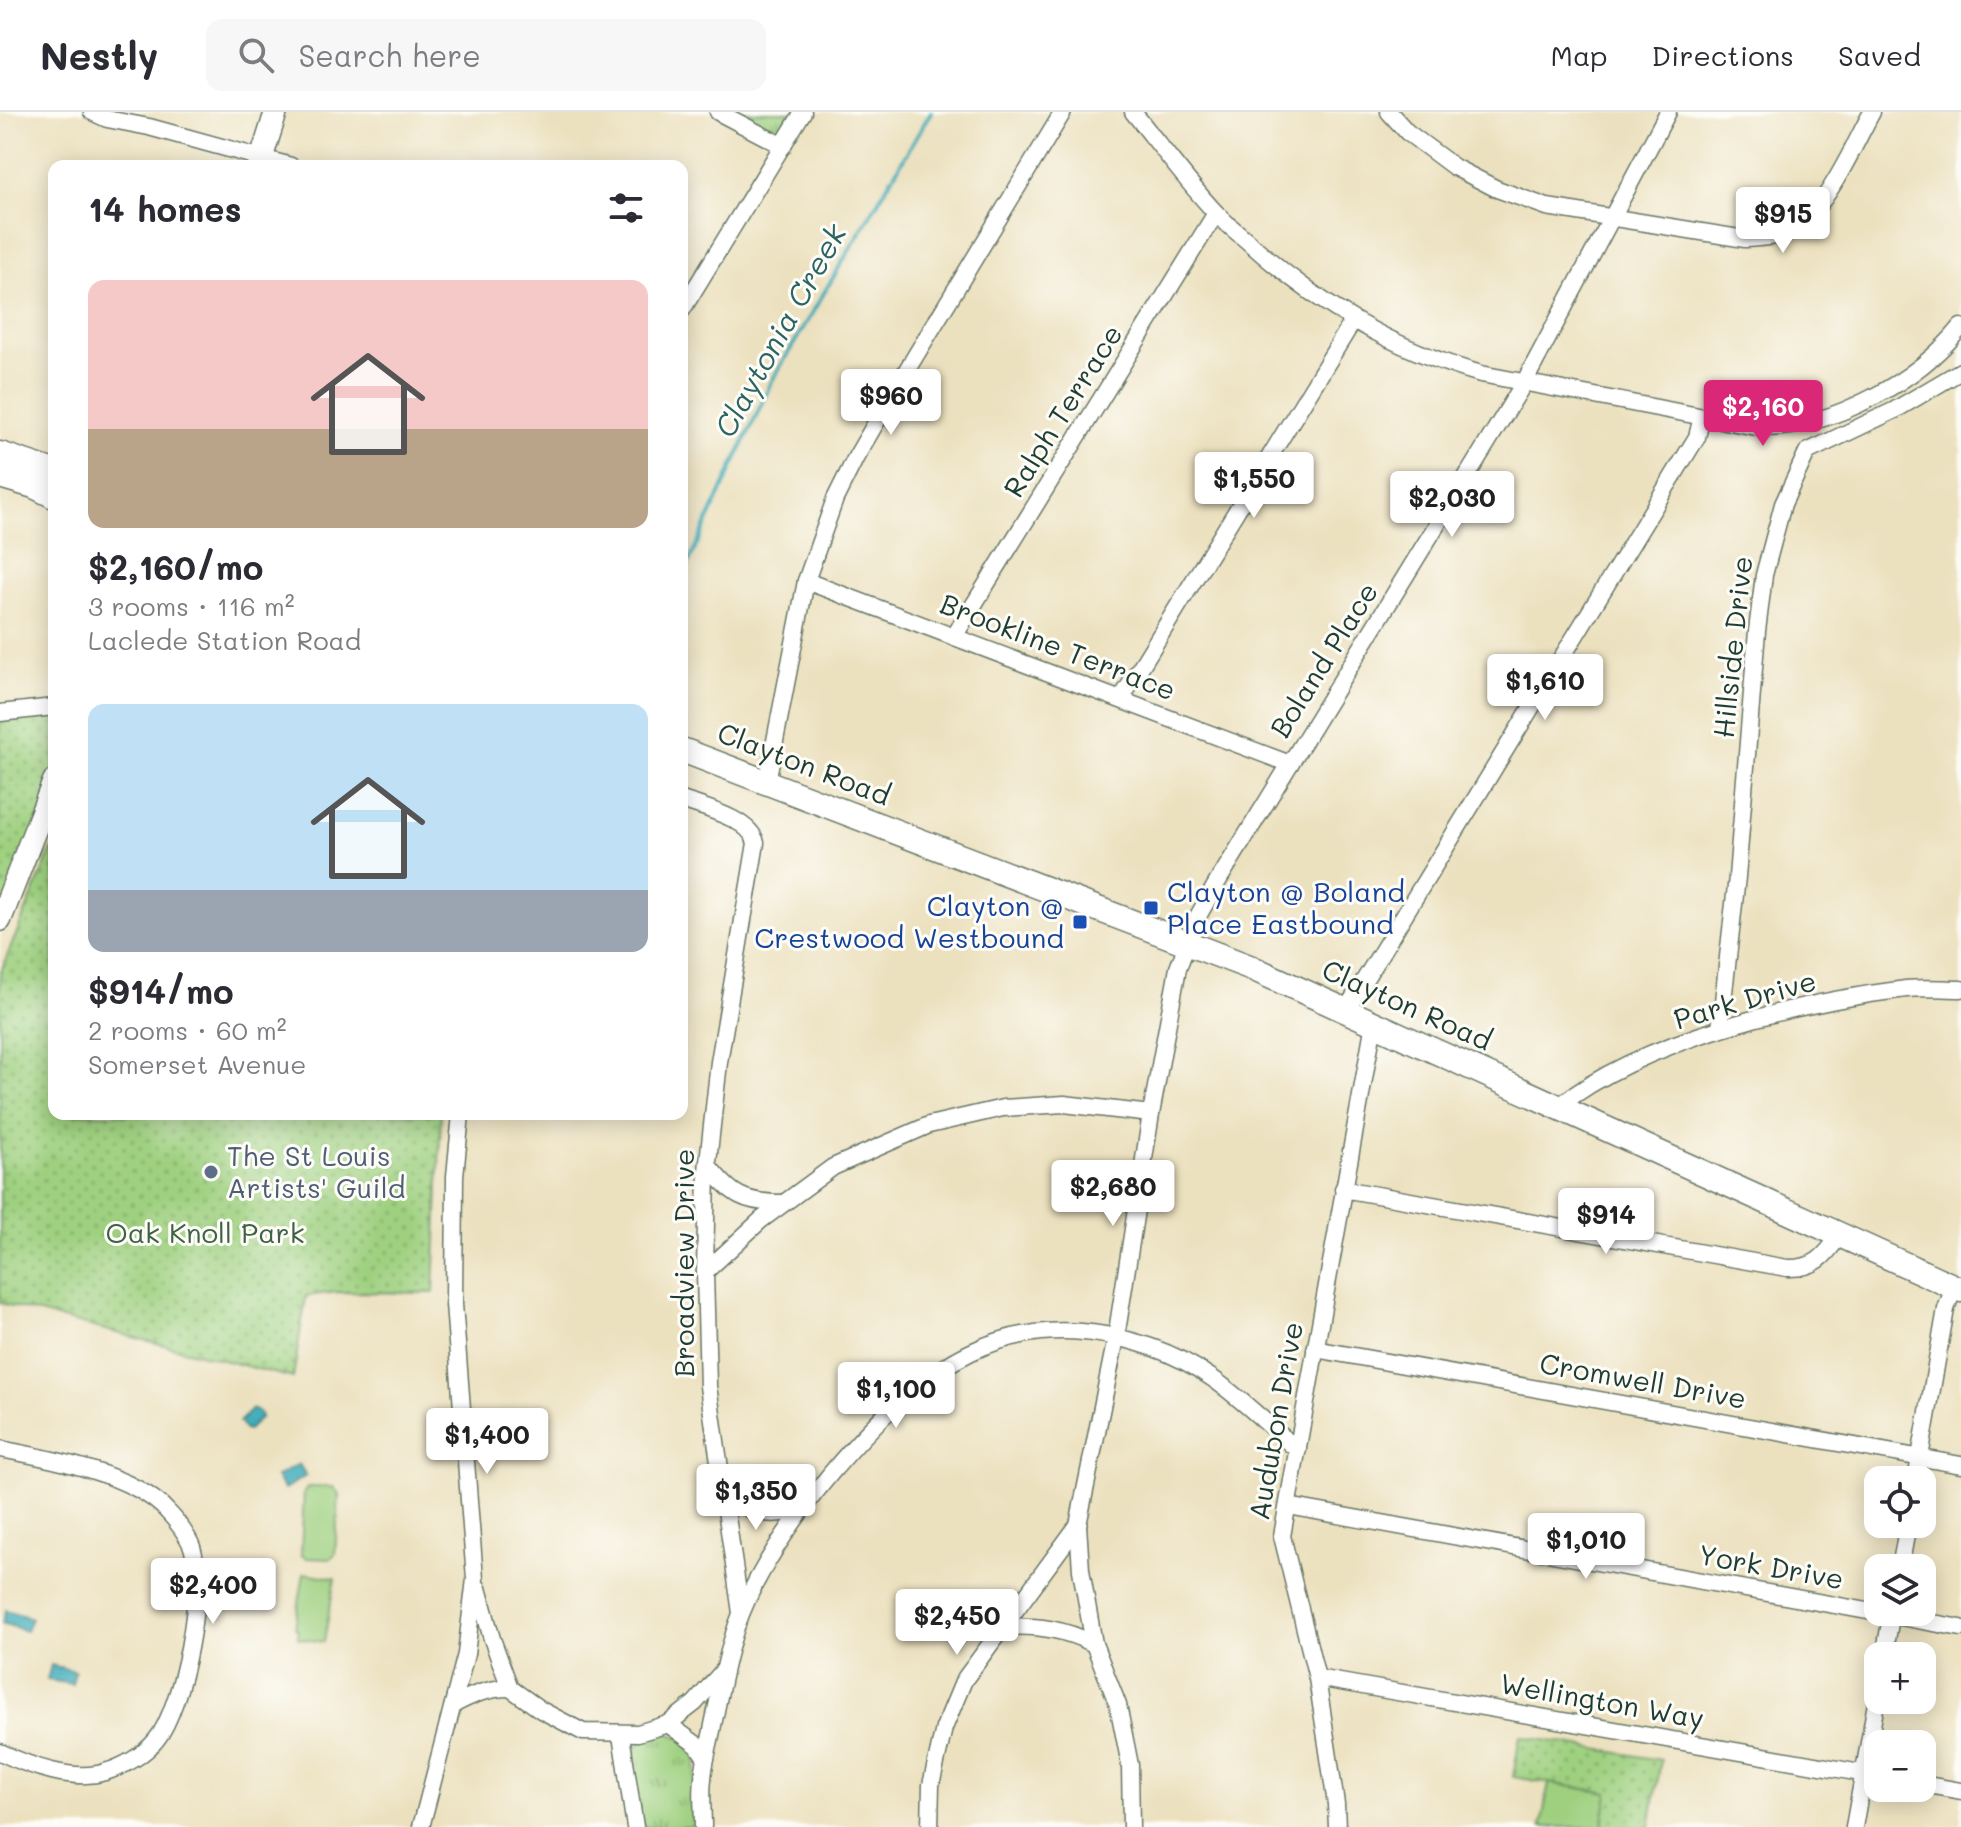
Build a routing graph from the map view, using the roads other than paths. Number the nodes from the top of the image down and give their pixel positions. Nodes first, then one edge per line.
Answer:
1 (92, 112) edge
2 (276, 112) edge
3 (718, 112) edge
4 (803, 112) edge
5 (1063, 112) edge
6 (1133, 112) edge
7 (1389, 112) edge
8 (1668, 112) edge
9 (1872, 112) edge
10 (783, 146) junction
11 (254, 160) edge
12 (261, 160) edge
13 (1216, 213) junction
14 (1612, 216) junction
15 (688, 300) edge
16 (1353, 321) junction
17 (1961, 327) edge
18 (1961, 371) edge
19 (1524, 383) junction
20 (1702, 417) junction
21 (0, 454) edge
22 (48, 470) edge
23 (0, 476) edge
24 (48, 493) edge
25 (806, 581) junction
26 (955, 635) junction
27 (1121, 699) junction
28 (48, 708) edge
29 (0, 713) edge
30 (688, 752) edge
31 (1290, 764) junction
32 (767, 782) junction
33 (48, 796) edge
34 (688, 802) edge
35 (0, 920) edge
36 (1187, 941) junction
37 (1961, 989) edge
38 (1346, 1010) junction
39 (1374, 1023) junction
40 (1720, 1028) junction
41 (1558, 1107) junction
42 (1151, 1114) junction
43 (460, 1120) edge
44 (708, 1165) junction
45 (1343, 1189) junction
46 (782, 1203) junction
47 (1839, 1236) junction
48 (705, 1272) junction
49 (1958, 1289) edge
50 (1116, 1338) junction
51 (1315, 1349) junction
52 (0, 1449) edge
53 (1298, 1450) junction
54 (1921, 1457) junction
55 (1961, 1465) edge
56 (1919, 1466) edge
57 (722, 1487) junction
58 (805, 1504) junction
59 (1288, 1506) junction
60 (1078, 1525) junction
61 (475, 1579) junction
62 (1864, 1609) edge
63 (741, 1615) junction
64 (1936, 1623) edge
65 (1004, 1627) junction
66 (1961, 1628) edge
67 (1094, 1644) junction
68 (724, 1670) junction
69 (1317, 1678) junction
70 (510, 1688) junction
71 (453, 1705) junction
72 (668, 1724) junction
73 (621, 1735) junction
74 (0, 1752) edge
75 (706, 1758) junction
76 (1864, 1774) edge
77 (1936, 1787) edge
78 (1961, 1791) edge
79 (1864, 1796) edge
80 (421, 1827) edge
81 (635, 1827) edge
82 (703, 1827) edge
83 (930, 1827) edge
84 (1131, 1827) edge
85 (1337, 1827) edge
86 (1854, 1827) edge

1 - 11 street
2 - 12 main road
3 - 10 street
4 - 10 street
5 - 25 street
6 - 13 street
7 - 14 street
8 - 14 street, Boland Place
9 - 14 street
10 - 15 street
13 - 16 street
13 - 26 street, Ralph Terrace
14 - 19 street, Boland Place
16 - 19 street
16 - 27 street
17 - 20 street
18 - 40 street, Hillside Drive
19 - 20 street
19 - 31 street, Boland Place
20 - 38 street
21 - 22 main road
23 - 24 main road
25 - 26 street, Brookline Terrace
25 - 32 street
26 - 27 street, Brookline Terrace
27 - 31 street, Brookline Terrace
28 - 29 street
30 - 32 main road, Clayton Road
31 - 36 street, Boland Place
32 - 36 main road, Clayton Road
33 - 35 main road
34 - 44 street, Broadview Drive
36 - 38 main road, Clayton Road
36 - 42 street, Boland Place
37 - 40 street, Park Drive
38 - 39 main road, Clayton Road
39 - 41 main road, Clayton Road
39 - 45 street, Audubon Drive
40 - 41 street, Park Drive
41 - 47 main road, Clayton Road
42 - 46 street
42 - 50 street, Boland Place
43 - 61 street
44 - 46 street
44 - 48 street, Broadview Drive
45 - 47 street
45 - 51 street, Audubon Drive
46 - 48 street
47 - 49 main road, Clayton Road
48 - 57 street, Broadview Drive
49 - 54 street
50 - 53 street
50 - 58 street
50 - 60 street, Boland Place
51 - 53 street, Audubon Drive
51 - 54 street, Cromwell Drive
52 - 74 street
53 - 59 street, Audubon Drive
54 - 55 street, Cromwell Drive
54 - 56 street
57 - 58 street
57 - 63 street, Broadview Drive
58 - 63 street
59 - 62 street, York Drive
59 - 69 street, Audubon Drive
60 - 65 street
60 - 67 street
61 - 70 street
61 - 71 street
63 - 68 street
64 - 66 street, York Drive
65 - 67 street
65 - 83 street
67 - 84 street
68 - 72 street
68 - 75 street
69 - 76 street, Wellington Way
69 - 85 street, Audubon Drive
70 - 71 street
70 - 73 street
71 - 80 street
72 - 73 street
72 - 75 street
73 - 81 street
75 - 82 street
77 - 78 street
79 - 86 street

